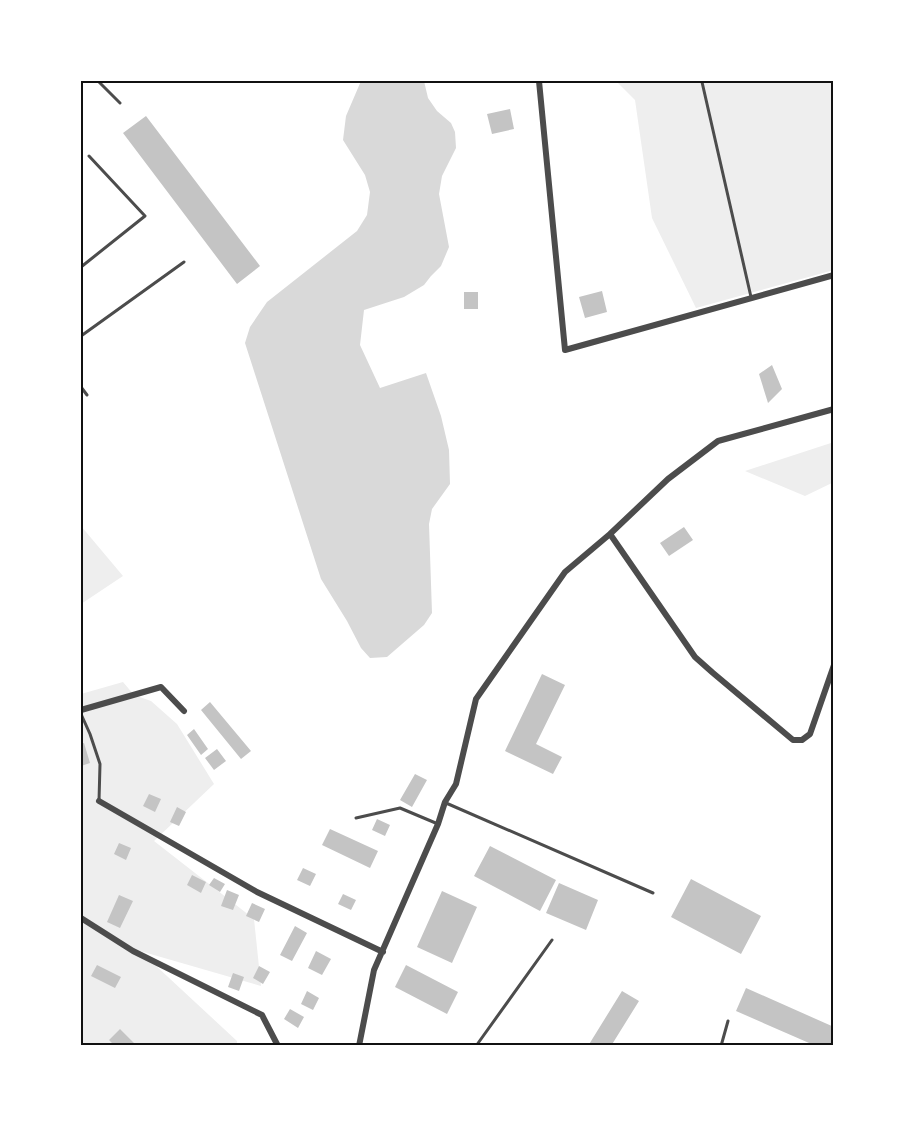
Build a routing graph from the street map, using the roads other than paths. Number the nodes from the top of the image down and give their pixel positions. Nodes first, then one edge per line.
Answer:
1 (98, 81) edge
2 (539, 81) edge
3 (702, 82) edge
4 (120, 103) dead end
5 (89, 156) dead end
6 (184, 262) dead end
7 (81, 267) edge
8 (834, 275) edge
9 (752, 298) junction
10 (81, 336) edge
11 (81, 387) edge
12 (87, 395) dead end
13 (834, 409) edge
14 (610, 534) junction
15 (834, 665) edge
16 (184, 711) dead end
17 (81, 712) edge
18 (99, 801) joint
19 (445, 802) junction
20 (356, 818) dead end
21 (438, 824) junction
22 (653, 893) dead end
23 (81, 918) edge
24 (552, 940) dead end
25 (383, 952) junction
26 (728, 1022) dead end
27 (278, 1046) edge
28 (359, 1046) edge
29 (476, 1046) edge
30 (722, 1046) edge

1 - 4 lane
2 - 9 street
3 - 9 lane
5 - 7 lane
6 - 10 lane
8 - 9 street
11 - 12 lane
13 - 14 street
14 - 15 street
14 - 19 street
16 - 17 street
17 - 18 lane
18 - 25 street
19 - 21 street
19 - 22 lane
20 - 21 lane
21 - 25 street
23 - 27 street
24 - 29 lane
25 - 28 street
26 - 30 lane

